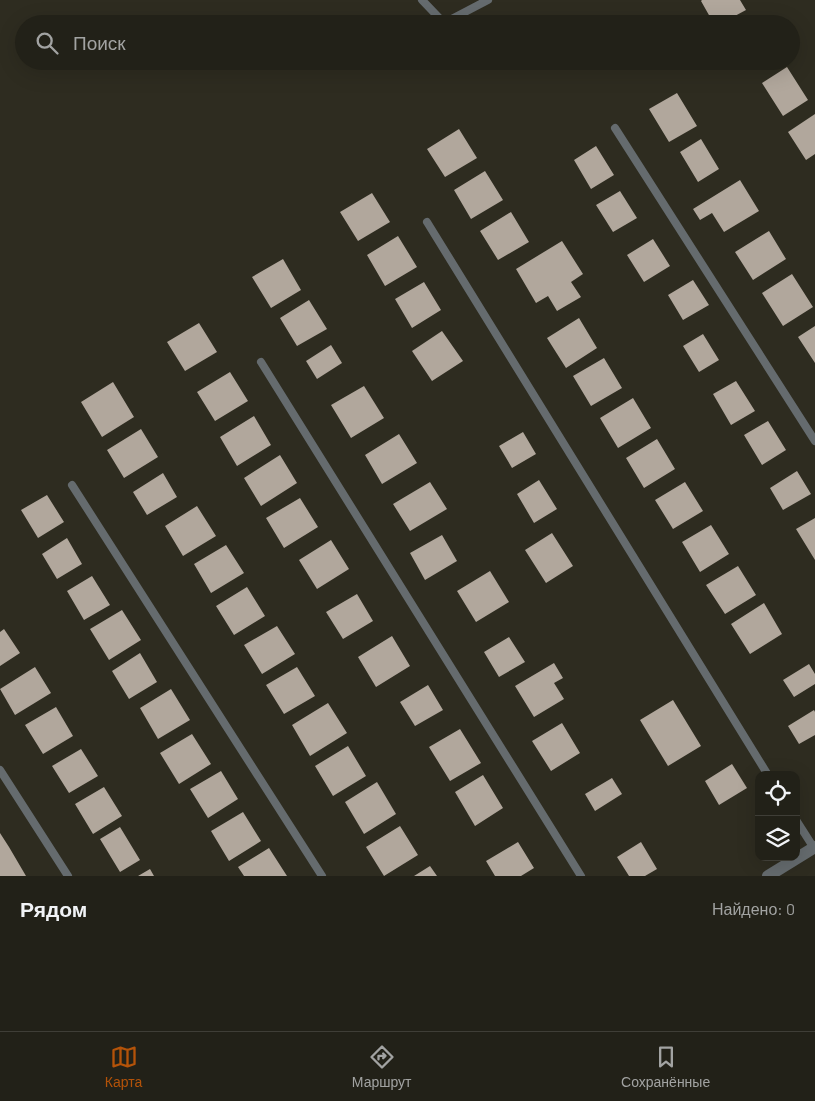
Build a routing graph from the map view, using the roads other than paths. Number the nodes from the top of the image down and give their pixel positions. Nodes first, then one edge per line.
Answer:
1 (422, 0) edge
2 (488, 0) edge
3 (436, 15) edge
4 (459, 15) edge
5 (615, 128) dead end
6 (427, 222) dead end
7 (261, 362) dead end
8 (815, 441) edge
9 (72, 485) dead end
10 (0, 770) edge
11 (766, 771) edge
12 (800, 826) edge
13 (814, 848) edge
14 (68, 876) edge
15 (322, 876) edge
16 (580, 876) edge
17 (768, 876) edge

1 - 3 lane
2 - 4 lane
5 - 8 lane
6 - 11 lane
7 - 16 lane
9 - 15 lane
10 - 14 lane
12 - 13 lane
13 - 17 street

